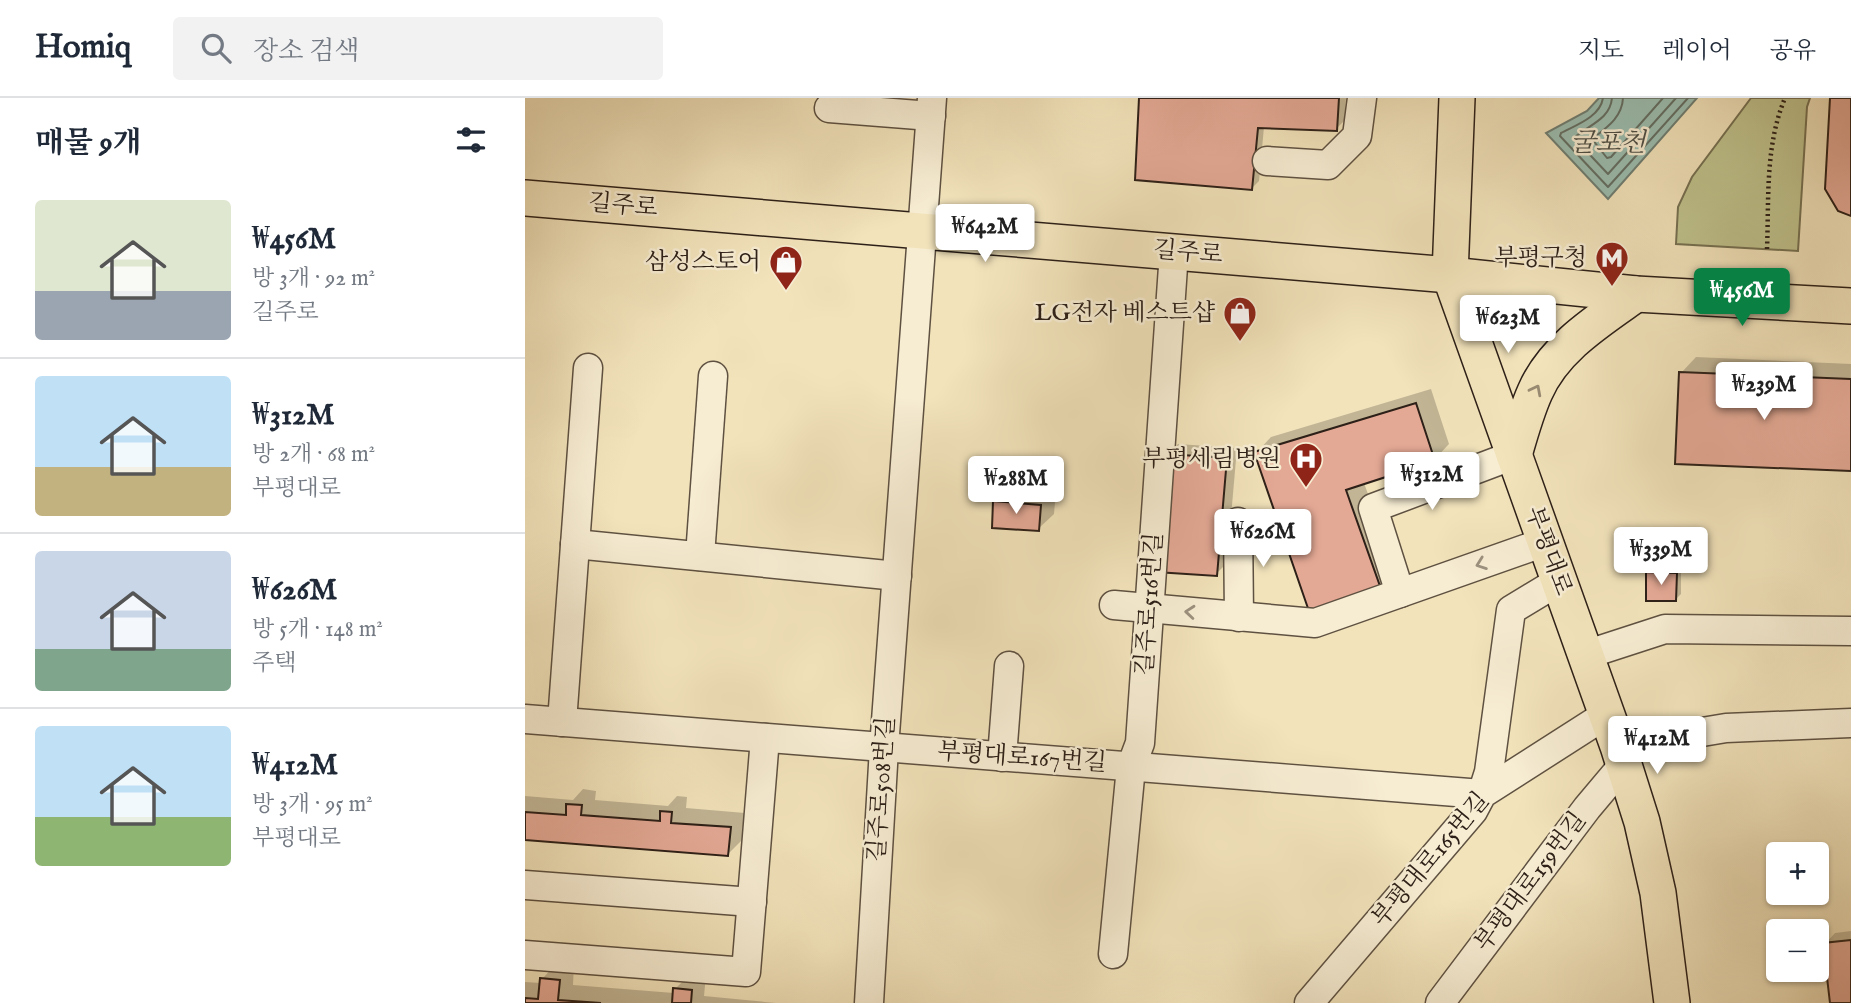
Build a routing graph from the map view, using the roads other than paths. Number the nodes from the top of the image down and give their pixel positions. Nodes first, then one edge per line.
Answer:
1 (1362, 98) edge
2 (1457, 98) edge
3 (931, 107) edge
4 (829, 108) dead end
5 (1267, 161) dead end
6 (525, 198) edge
7 (923, 231) junction
8 (1174, 252) junction
9 (1450, 275) junction
10 (1636, 294) junction
11 (1851, 306) edge
12 (588, 368) dead end
13 (713, 376) dead end
14 (1514, 455) junction
15 (1238, 523) dead end
16 (1545, 541) junction
17 (575, 544) junction
18 (700, 556) junction
19 (897, 576) junction
20 (1559, 582) junction
21 (1400, 593) junction
22 (1114, 605) dead end
23 (1150, 609) junction
24 (1239, 617) junction
25 (1851, 631) edge
26 (1585, 655) junction
27 (1009, 666) dead end
28 (525, 719) edge
29 (562, 722) junction
30 (1851, 723) edge
31 (765, 738) junction
32 (1616, 741) junction
33 (884, 748) junction
34 (1002, 757) junction
35 (1131, 766) junction
36 (1482, 794) junction
37 (525, 885) edge
38 (752, 902) junction
39 (1113, 954) dead end
40 (525, 955) edge
41 (869, 1003) edge
42 (1309, 1003) edge
43 (1440, 1003) edge
44 (1672, 1003) edge

1 - 5 street
2 - 9 main road, 부평대로
3 - 4 street
3 - 7 street, 길주로508번길
6 - 7 main road, 길주로
7 - 8 main road, 길주로
7 - 19 street, 길주로508번길
8 - 9 main road, 길주로
8 - 23 street, 길주로516번길
9 - 10 main road, 길주로
9 - 14 main road, 부평대로
10 - 11 main road, 길주로
14 -> 10 main road
12 - 17 street
13 - 18 street
14 - 16 main road, 부평대로
14 - 21 street
15 - 24 street
16 - 20 main road, 부평대로
16 -> 21 street
17 - 18 street
17 - 29 street
18 - 19 street
19 - 33 street, 길주로508번길
20 - 26 main road, 부평대로
20 - 36 street
21 - 24 street
22 - 23 street
24 -> 23 street
23 - 35 street, 길주로516번길
25 - 26 street
26 - 32 main road, 부평대로
27 - 34 street
28 - 29 street, 부평대로167번길
29 - 31 street, 부평대로167번길
30 - 32 street
31 - 33 street, 부평대로167번길
31 - 38 street
32 - 36 street, 부평대로165번길
32 - 43 street, 부평대로159번길
32 - 44 main road, 부평대로
33 - 34 street, 부평대로167번길
33 - 41 street, 길주로508번길
34 - 35 street, 부평대로167번길
35 - 36 street, 부평대로167번길
35 - 39 street, 길주로516번길
36 - 42 street, 부평대로165번길
37 - 38 street
38 - 40 street

